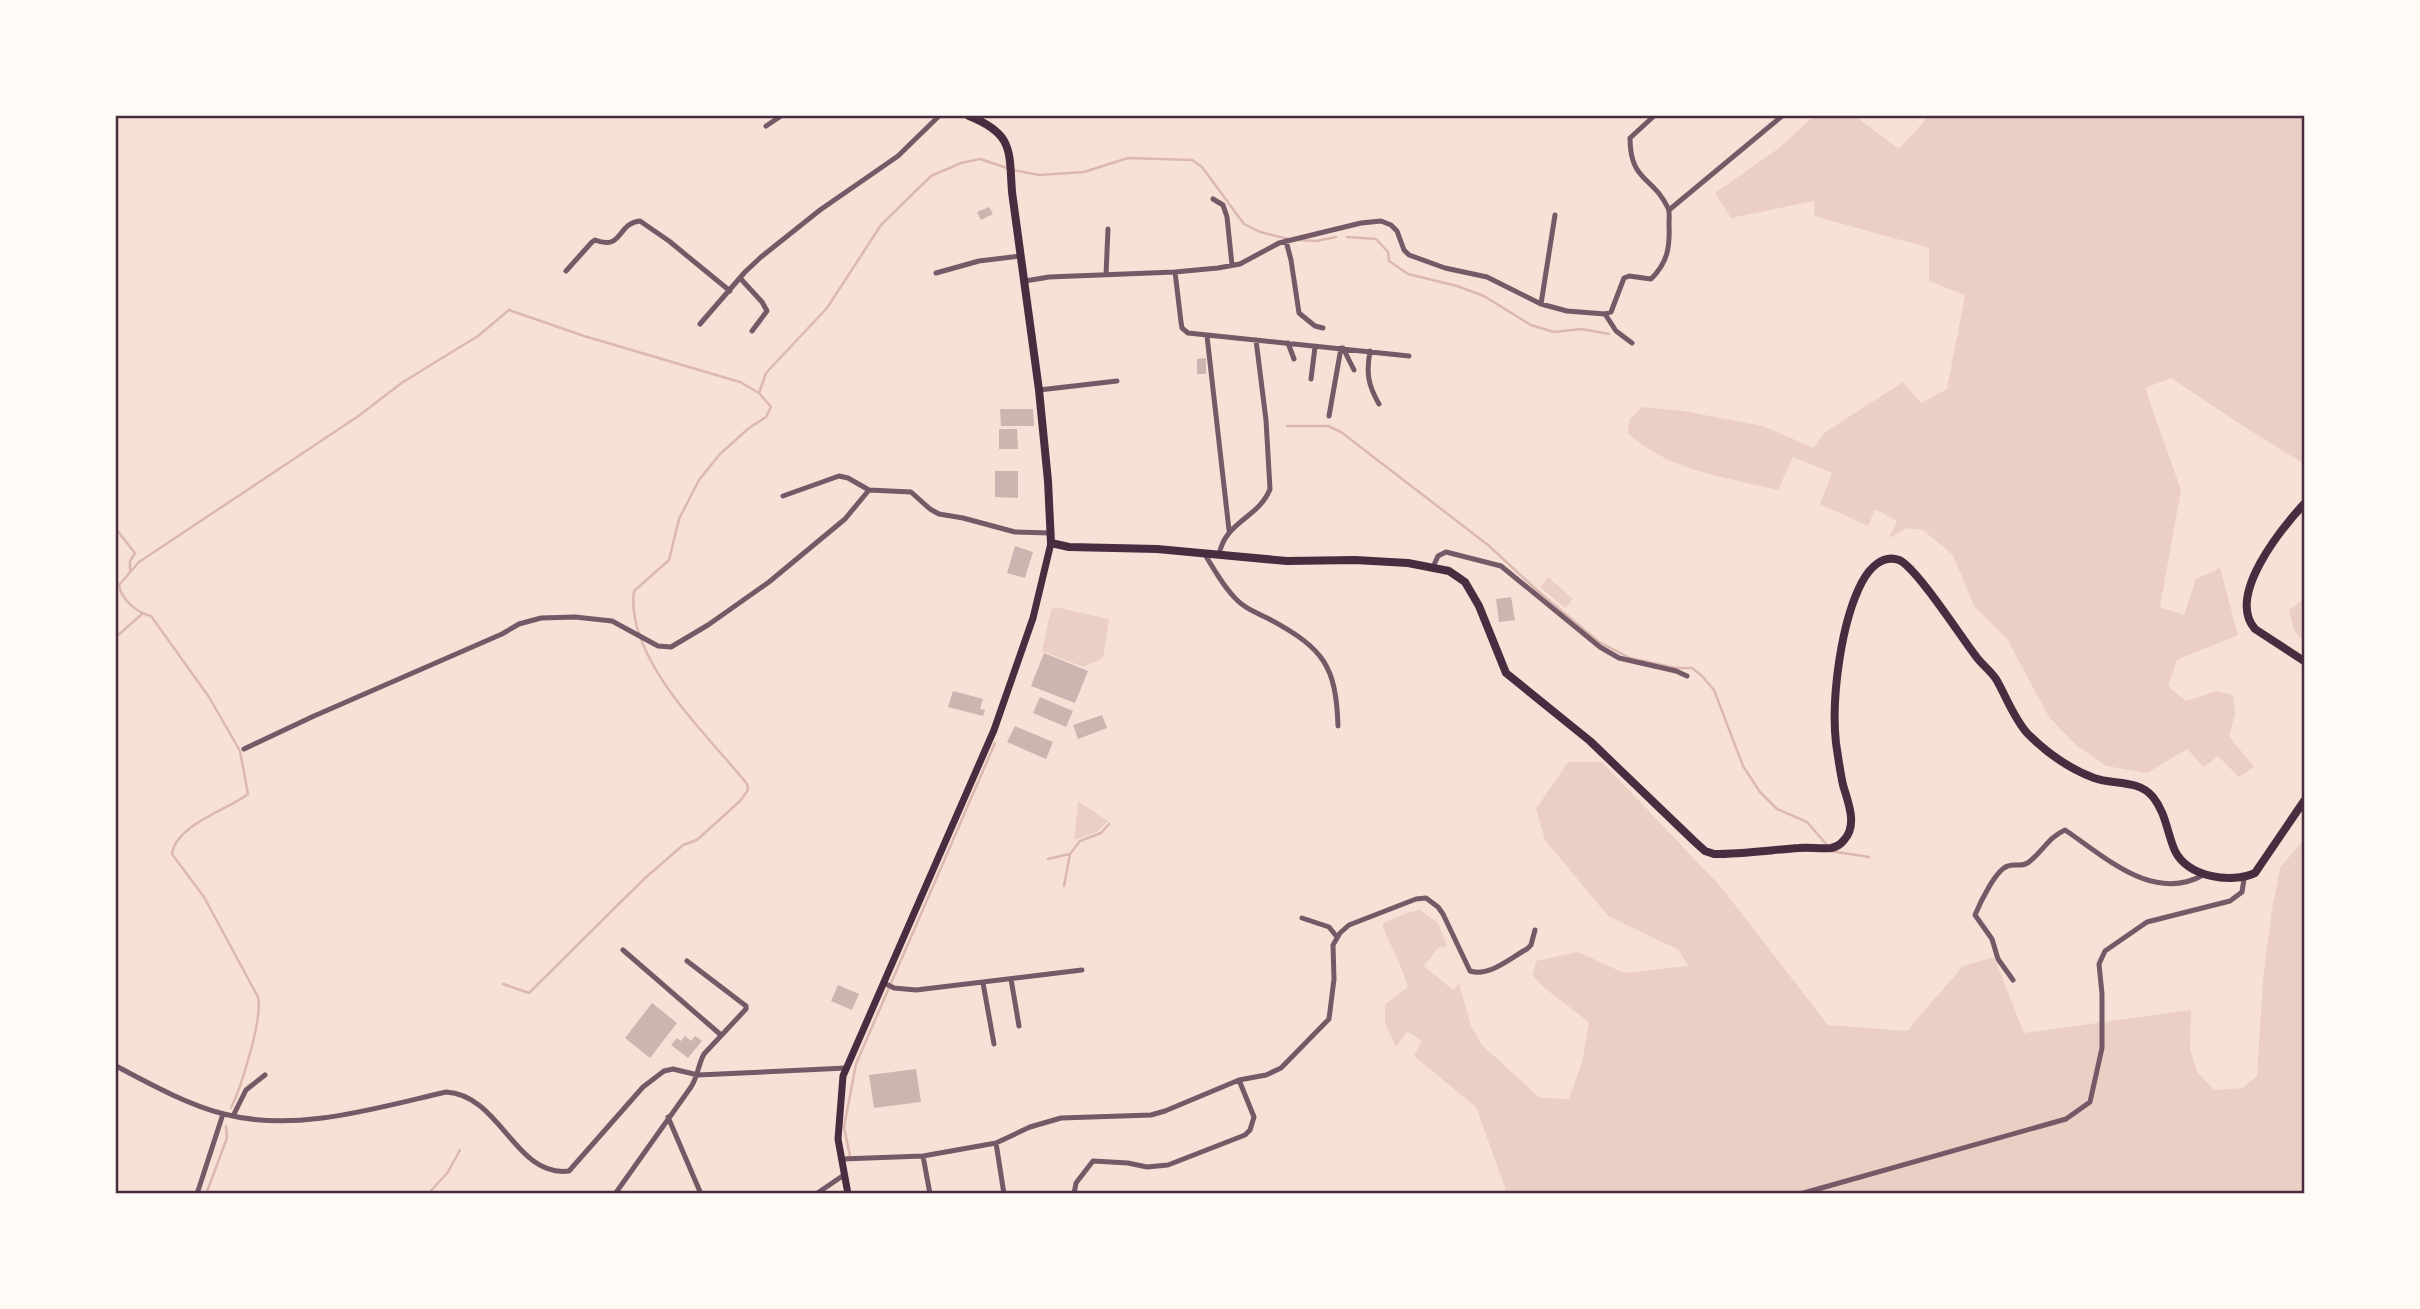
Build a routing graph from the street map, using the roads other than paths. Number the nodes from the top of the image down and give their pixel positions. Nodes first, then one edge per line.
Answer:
1 (781, 116) edge
2 (940, 116) edge
3 (969, 116) edge
4 (1654, 116) edge
5 (1782, 116) edge
6 (766, 126) dead end
7 (1213, 199) dead end
8 (1669, 210) junction
9 (1555, 215) dead end
10 (1108, 229) dead end
11 (1286, 241) junction
12 (1020, 256) junction
13 (1232, 265) junction
14 (566, 271) dead end
15 (1175, 272) junction
16 (936, 273) dead end
17 (1106, 275) junction
18 (740, 278) junction
19 (1026, 281) junction
20 (730, 291) junction
21 (1541, 304) junction
22 (1605, 314) junction
23 (700, 324) dead end
24 (1323, 328) dead end
25 (752, 331) dead end
26 (1206, 336) junction
27 (1256, 340) junction
28 (1288, 343) junction
29 (1632, 343) dead end
30 (1315, 347) junction
31 (1342, 348) junction
32 (1370, 351) junction
33 (1409, 356) dead end
34 (1294, 359) dead end
35 (1354, 370) dead end
36 (1311, 379) dead end
37 (1116, 381) dead end
38 (1039, 390) junction
39 (1379, 404) dead end
40 (1329, 416) dead end
41 (869, 490) junction
42 (783, 496) dead end
43 (2305, 504) edge
44 (1229, 530) junction
45 (1051, 533) junction
46 (1051, 543) junction
47 (1204, 553) junction
48 (1219, 555) junction
49 (1433, 567) junction
50 (2305, 661) edge
51 (1687, 676) dead end
52 (1338, 726) dead end
53 (244, 749) dead end
54 (2305, 801) edge
55 (2205, 874) junction
56 (2244, 879) junction
57 (1302, 918) dead end
58 (1535, 930) dead end
59 (1337, 937) junction
60 (623, 950) dead end
61 (687, 961) dead end
62 (1082, 970) dead end
63 (1011, 979) junction
64 (2013, 980) dead end
65 (983, 983) junction
66 (888, 985) junction
67 (1019, 1026) dead end
68 (721, 1035) junction
69 (994, 1044) dead end
70 (116, 1066) edge
71 (846, 1068) junction
72 (698, 1075) junction
73 (265, 1076) dead end
74 (1239, 1080) junction
75 (223, 1114) junction
76 (233, 1116) junction
77 (668, 1117) junction
78 (996, 1143) junction
79 (923, 1156) junction
80 (842, 1159) junction
81 (844, 1175) junction
82 (197, 1194) edge
83 (615, 1194) edge
84 (701, 1194) edge
85 (816, 1194) edge
86 (848, 1194) edge
87 (930, 1194) edge
88 (1004, 1194) edge
89 (1074, 1194) edge
90 (1800, 1194) edge

1 - 6 street
2 - 18 street
3 - 12 main road
4 - 8 street
5 - 8 street
7 - 13 street
8 - 22 street
9 - 21 street
10 - 17 street
11 - 13 street
11 - 21 street
11 - 24 street
12 - 16 street
12 - 19 main road
13 - 15 street
14 - 20 street
15 - 17 street
15 - 26 street
17 - 19 street
18 - 20 street
18 - 25 street
19 - 38 main road
20 - 23 street
21 - 22 street
22 - 29 street
26 - 27 street
26 - 44 street
27 - 28 street
27 - 44 street
28 - 30 street
28 - 34 street
30 - 31 street
30 - 36 street
31 - 32 street
31 - 35 street
31 - 40 street
32 - 33 street
32 - 39 street
37 - 38 street
38 - 45 main road
41 - 42 street
41 - 45 street
41 - 53 street
43 - 50 main road
44 - 48 street
45 - 46 main road
46 - 47 main road
46 - 66 main road
47 - 48 main road
47 - 52 street
48 - 49 main road
49 - 51 street
49 - 55 main road
54 - 56 main road
55 - 56 main road
55 - 64 street
56 - 90 street
57 - 59 street
58 - 59 street
59 - 74 street
60 - 68 street
61 - 68 street
62 - 63 street
63 - 65 street
63 - 67 street
65 - 66 street
65 - 69 street
66 - 71 main road
68 - 72 street
70 - 75 street
71 - 72 street
71 - 80 main road
72 - 76 street
72 - 77 street
73 - 76 street
74 - 78 street
74 - 89 street
75 - 76 street
75 - 82 street
77 - 83 street
77 - 84 street
78 - 79 street
78 - 88 street
79 - 80 street
79 - 87 street
80 - 81 main road
81 - 85 street
81 - 86 main road

